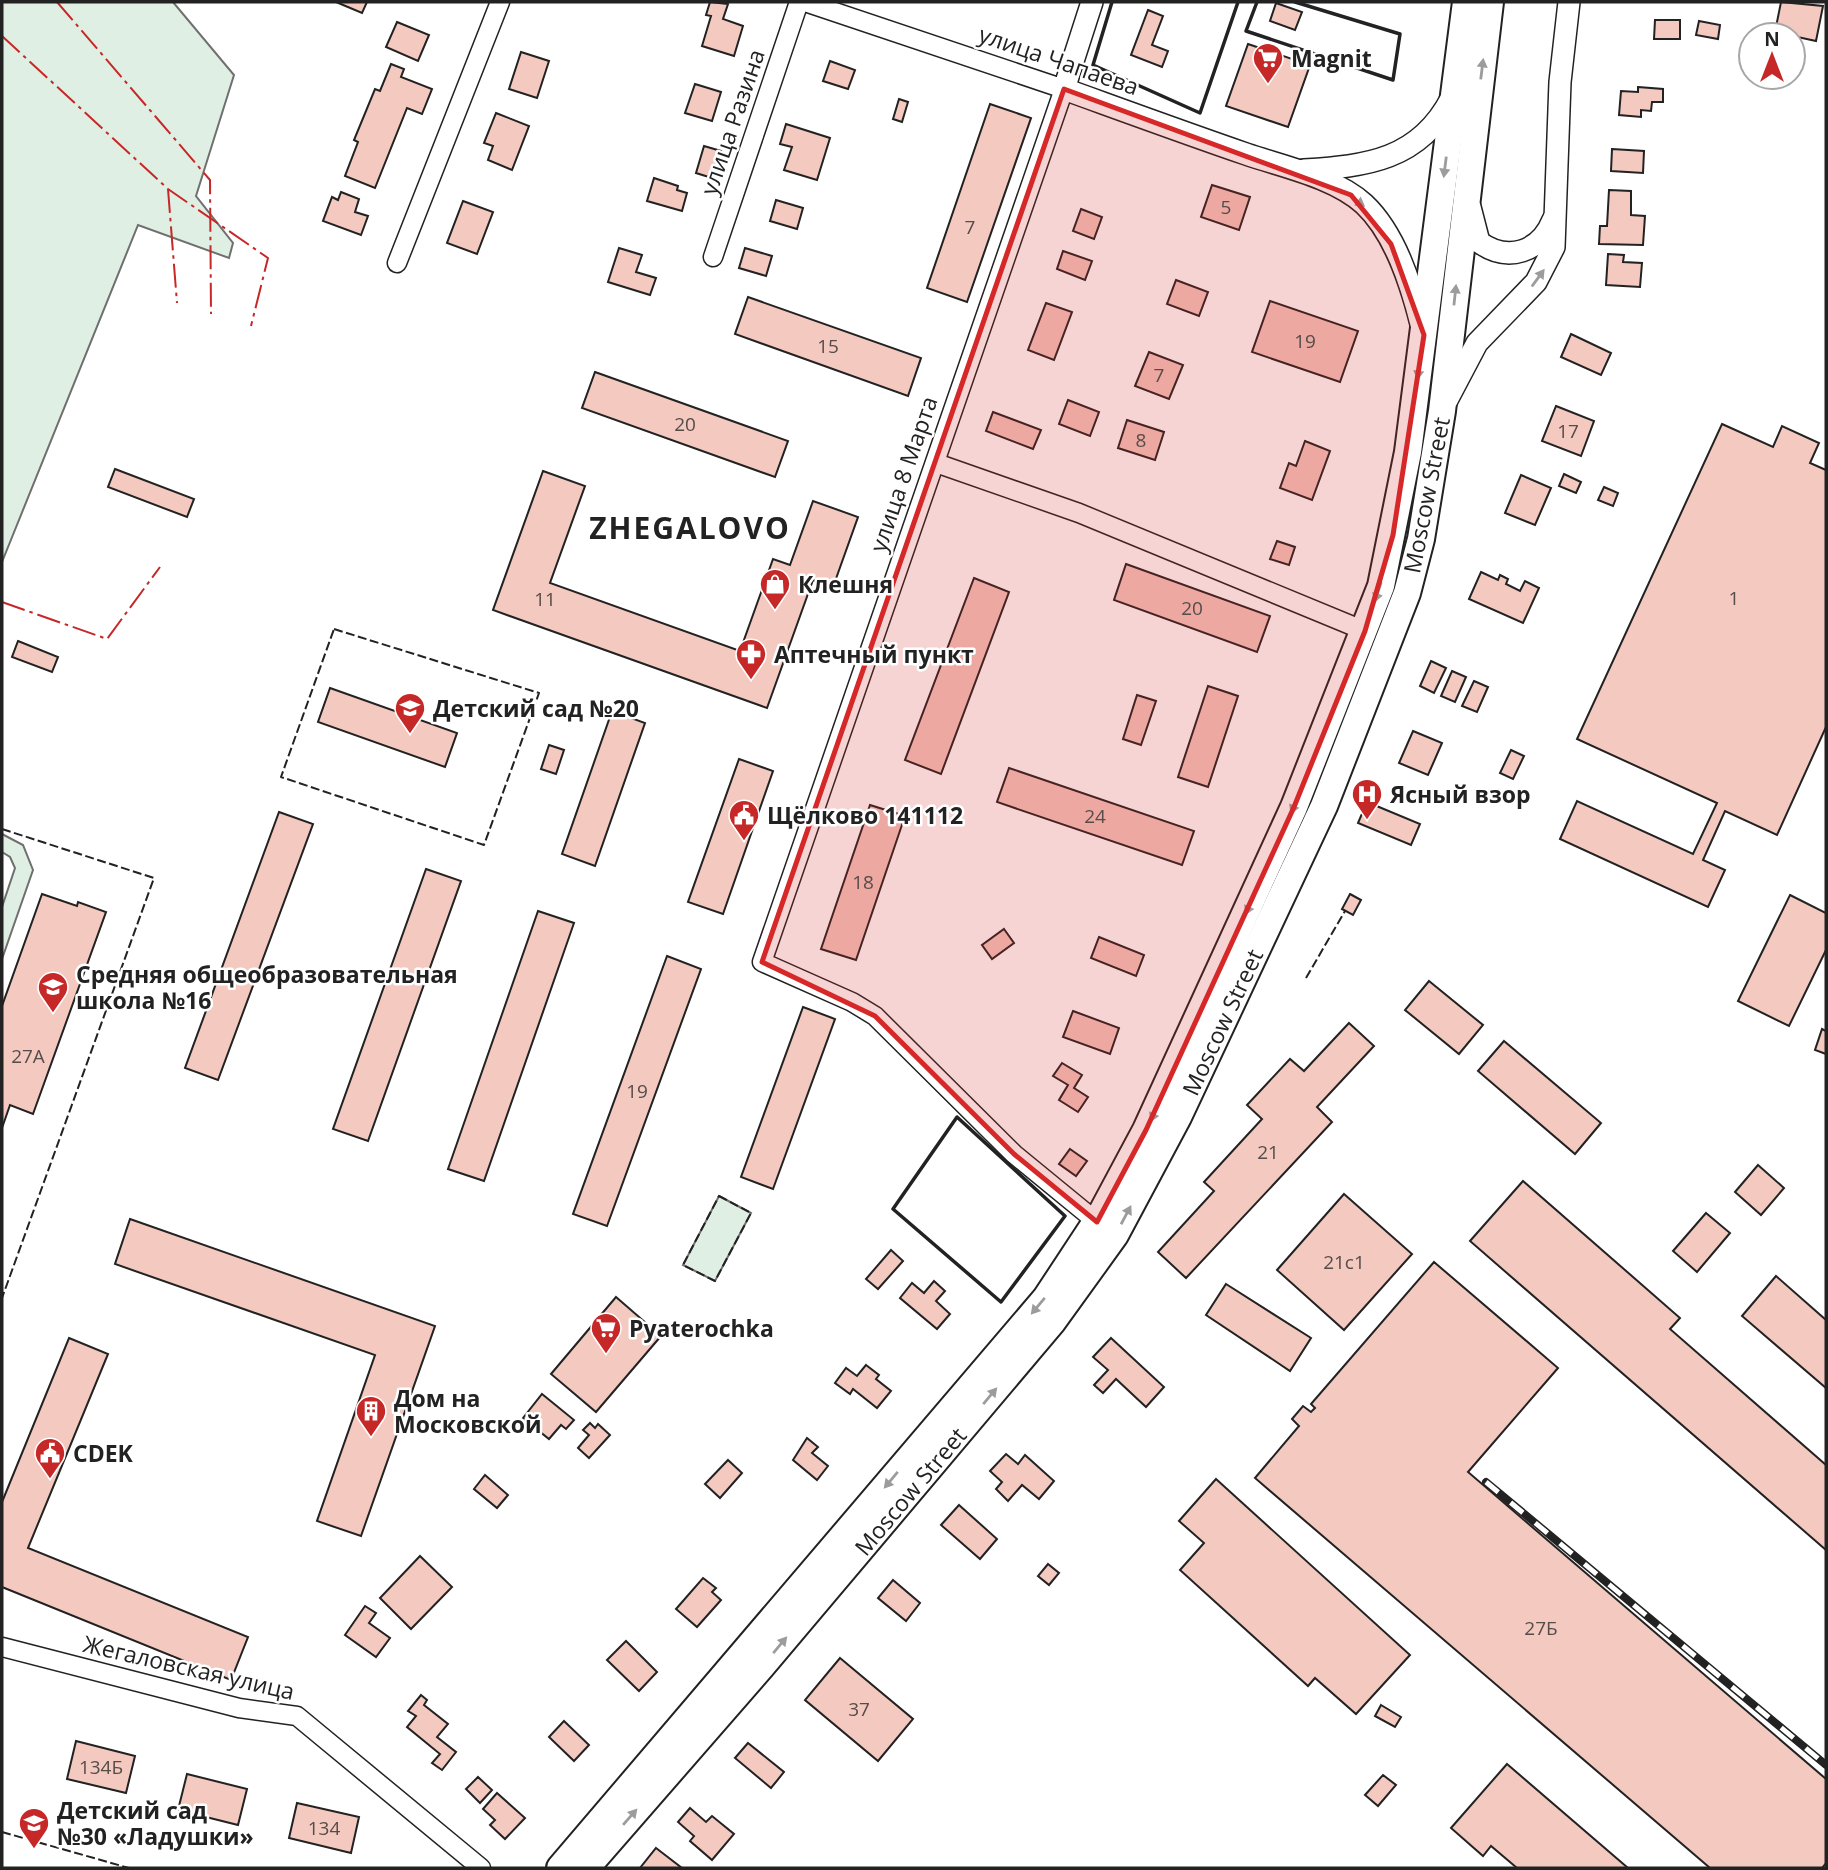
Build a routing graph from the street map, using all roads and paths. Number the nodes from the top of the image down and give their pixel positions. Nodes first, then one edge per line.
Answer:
1 (500, 2) edge
2 (799, 2) edge
3 (805, 2) edge
4 (1092, 2) edge
5 (1466, 2) edge
6 (1490, 2) edge
7 (1569, 2) edge
8 (1064, 89) junction
9 (1455, 92) junction
10 (1295, 171) junction
11 (1467, 190) junction
12 (1557, 208) junction
13 (713, 257) dead end
14 (397, 264) dead end
15 (1424, 335) junction
16 (1442, 411) junction
17 (936, 463) junction
18 (1365, 631) junction
19 (1097, 1222) junction
20 (2, 1647) edge
21 (481, 1868) edge
22 (559, 1868) edge
23 (586, 1868) edge

1 - 14 street
2 - 13 street, улица Разина
3 - 8 street, улица Чапаева
4 - 8 street, улица 8 Марта
5 - 9 main road, Moscow Street
11 -> 6 main road, Moscow Street
7 - 12 street
8 - 10 street, улица Чапаева
8 - 17 street, улица 8 Марта
9 - 10 street
9 -> 15 main road, Moscow Street
10 -> 15 street, улица Чапаева
11 - 12 street
16 -> 11 main road, Moscow Street
16 -> 12 street
15 -> 18 main road, Moscow Street
23 -> 16 main road, Moscow Street
17 - 18 street
17 - 19 street, улица 8 Марта
18 -> 19 main road, Moscow Street
19 -> 22 main road, Moscow Street
20 - 21 street, Жегаловская улица

